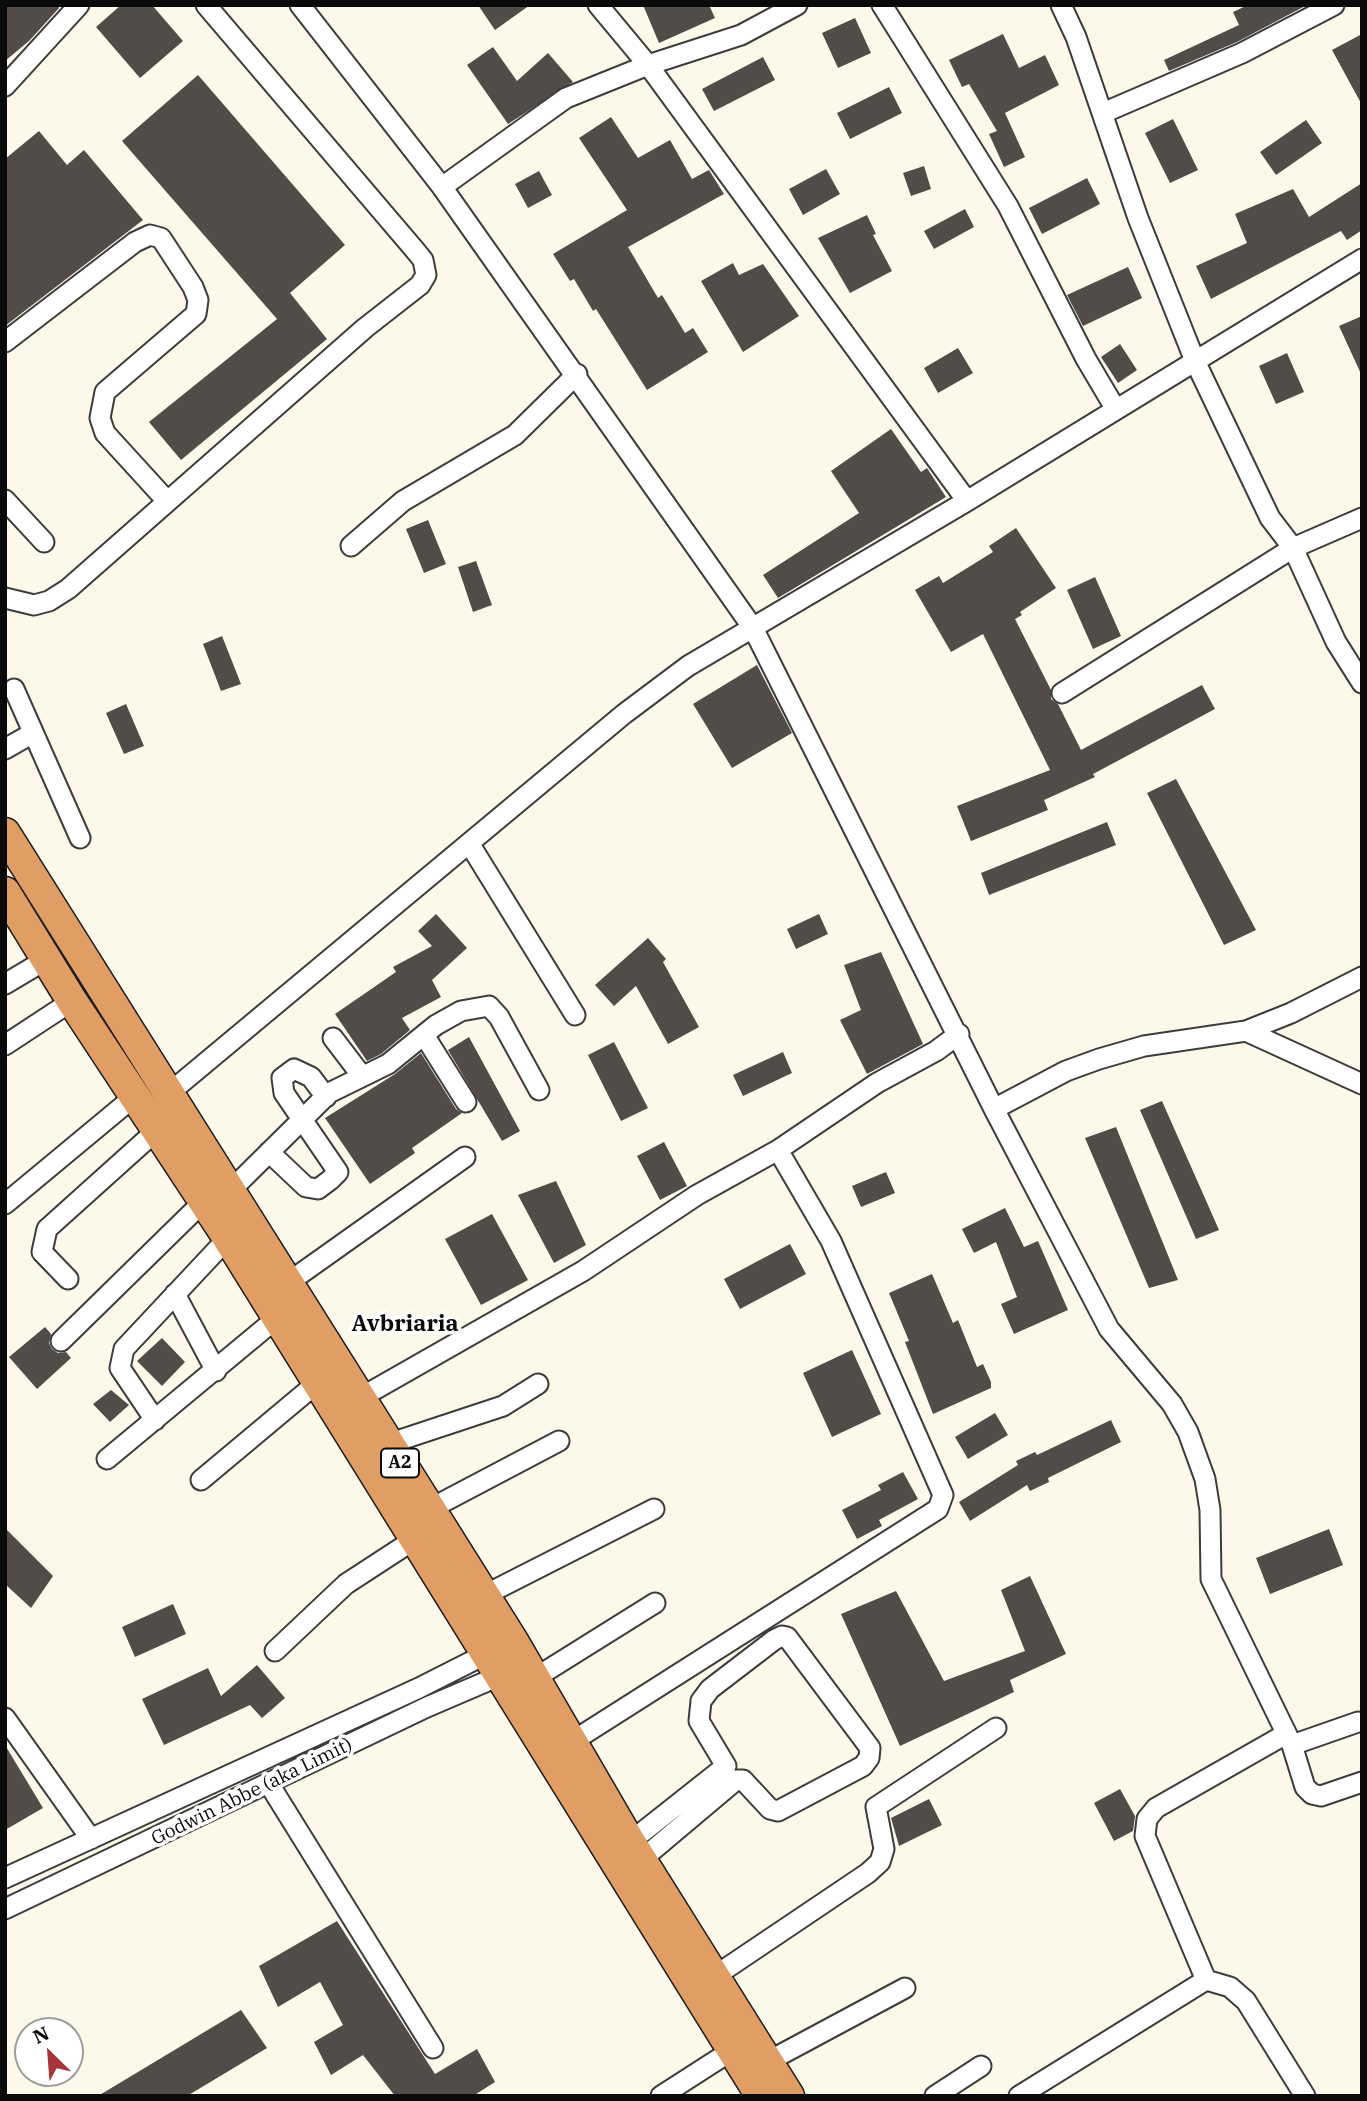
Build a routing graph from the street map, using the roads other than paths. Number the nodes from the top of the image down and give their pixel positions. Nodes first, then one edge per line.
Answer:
1 (79, 5) edge
2 (206, 5) edge
3 (300, 5) edge
4 (598, 5) edge
5 (797, 5) edge
6 (881, 5) edge
7 (1061, 5) edge
8 (1328, 6) edge
9 (648, 65) junction
10 (5, 86) edge
11 (1103, 113) junction
12 (442, 187) junction
13 (1362, 259) edge
14 (5, 342) edge
15 (1195, 361) junction
16 (577, 374) junction
17 (1115, 408) junction
18 (5, 500) edge
19 (167, 501) junction
20 (967, 501) junction
21 (1362, 518) edge
22 (44, 542) dead end
23 (351, 546) dead end
24 (1293, 548) junction
25 (5, 598) edge
26 (753, 628) junction
27 (1362, 683) edge
28 (14, 690) dead end
29 (1062, 693) dead end
30 (33, 733) junction
31 (5, 749) edge
32 (5, 833) edge
33 (80, 838) dead end
34 (469, 843) junction
35 (5, 892) edge
36 (47, 959) junction
37 (1362, 977) edge
38 (5, 985) edge
39 (72, 1001) junction
40 (575, 1015) dead end
41 (1246, 1031) junction
42 (959, 1034) junction
43 (424, 1035) junction
44 (333, 1038) dead end
45 (5, 1045) edge
46 (362, 1076) junction
47 (1362, 1084) edge
48 (539, 1090) dead end
49 (167, 1094) junction
50 (135, 1096) junction
51 (326, 1097) junction
52 (466, 1102) dead end
53 (994, 1109) junction
54 (301, 1120) junction
55 (156, 1131) junction
56 (778, 1150) junction
57 (269, 1152) junction
58 (465, 1157) dead end
59 (230, 1191) junction
60 (203, 1202) junction
61 (5, 1204) edge
62 (228, 1238) junction
63 (68, 1279) dead end
64 (289, 1282) junction
65 (175, 1294) junction
66 (276, 1318) junction
67 (61, 1341) dead end
68 (216, 1371) junction
69 (317, 1382) junction
70 (538, 1384) dead end
71 (360, 1398) junction
72 (155, 1420) junction
73 (559, 1441) dead end
74 (388, 1444) junction
75 (107, 1459) dead end
76 (201, 1480) dead end
77 (428, 1510) junction
78 (654, 1510) dead end
79 (415, 1539) junction
80 (484, 1596) junction
81 (655, 1603) dead end
82 (275, 1651) dead end
83 (525, 1661) junction
84 (492, 1665) junction
85 (5, 1718) edge
86 (1358, 1722) dead end
87 (996, 1728) dead end
88 (1289, 1740) junction
89 (573, 1741) junction
90 (1362, 1782) edge
91 (269, 1784) junction
92 (91, 1839) junction
93 (636, 1851) junction
94 (5, 1878) edge
95 (5, 1909) edge
96 (715, 1976) junction
97 (1206, 1980) junction
98 (905, 1988) dead end
99 (433, 2048) dead end
100 (731, 2051) junction
101 (767, 2062) junction
102 (981, 2066) dead end
103 (661, 2096) edge
104 (761, 2096) edge
105 (789, 2096) edge
106 (935, 2096) edge
107 (1019, 2096) edge
108 (1305, 2096) edge

1 - 10 street
2 - 19 street
3 - 12 street
4 - 9 street
5 - 9 street
6 - 17 street
7 - 11 street
8 - 11 street
9 - 12 street
9 - 20 street
11 - 15 street
12 - 16 street
13 - 15 street
14 - 19 street
15 - 17 street
15 - 24 street
16 - 23 street
16 - 26 street
17 - 20 street
18 - 22 street
19 - 25 street
20 - 26 street
21 - 24 street
24 - 27 street
24 - 29 street
26 - 34 street
26 - 42 street
28 - 30 street
30 - 31 street
30 - 33 street
32 - 49 highway, A2
34 - 40 street
34 - 49 street
35 - 36 highway, A2
36 - 38 street
36 - 39 highway, A2
37 - 41 street
39 - 45 street
39 - 50 highway, A2
41 - 47 street
41 - 53 street
42 - 53 street
42 - 56 street
43 - 46 street
43 - 48 street
43 - 52 street
44 - 46 street
46 - 51 street
49 - 59 highway, A2
50 - 55 highway, A2
50 - 61 street
51 - 54 street
51 - 54 street
53 - 88 street
54 - 57 street
54 - 57 street
55 - 60 highway, A2
55 - 63 street
56 - 71 street
56 - 89 street
57 - 59 street
58 - 64 street
59 - 64 highway, A2
60 - 62 highway, A2
60 - 67 street
62 - 65 street
62 - 66 highway, A2
64 - 71 highway, A2
65 - 68 street
65 - 72 street
66 - 68 street
66 - 69 highway, A2
68 - 72 street
69 - 76 street
69 - 79 highway, A2
70 - 74 street
71 - 74 highway, A2
72 - 75 street
73 - 77 street
74 - 77 highway, A2
77 - 80 highway, A2
78 - 80 street
79 - 82 street
79 - 84 highway, A2
80 - 83 highway, A2
81 - 83 street
83 - 84 street
83 - 84 street
83 - 89 highway, A2
84 - 91 street, Godwin Abbe (aka Limit)
84 - 92 street, Godwin Abbe (aka Limit)
84 - 100 highway, A2
85 - 92 street
86 - 88 street
87 - 96 street
88 - 90 street
88 - 97 street
89 - 93 highway, A2
91 - 95 street, Godwin Abbe (aka Limit)
91 - 99 street
92 - 94 street, Godwin Abbe (aka Limit)
93 - 93 street
93 - 96 highway, A2
96 - 101 highway, A2
97 - 107 street
97 - 108 street
98 - 101 street
100 - 103 street
100 - 104 highway, A2
101 - 105 highway, A2
102 - 106 street

